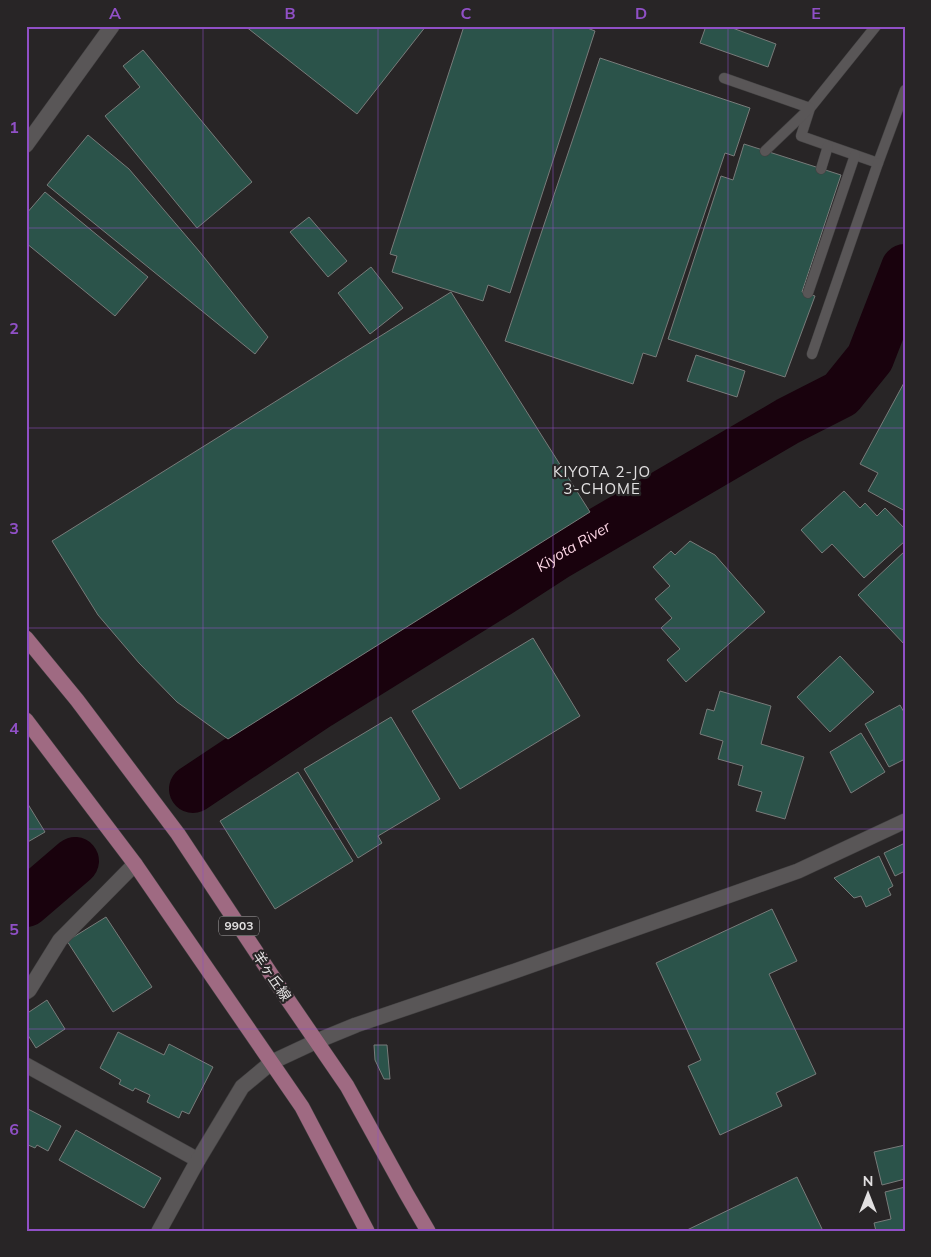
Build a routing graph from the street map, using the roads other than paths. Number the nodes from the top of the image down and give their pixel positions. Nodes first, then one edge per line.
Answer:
1 (112, 26) edge
2 (876, 26) edge
3 (724, 78) dead end
4 (905, 90) edge
5 (810, 108) junction
6 (26, 145) edge
7 (828, 146) junction
8 (765, 151) dead end
9 (855, 156) junction
10 (878, 163) junction
11 (821, 169) dead end
12 (808, 293) dead end
13 (812, 354) dead end
14 (26, 638) edge
15 (26, 720) edge
16 (905, 821) edge
17 (135, 864) junction
18 (26, 992) edge
19 (317, 1041) junction
20 (272, 1062) junction
21 (26, 1065) edge
22 (198, 1160) junction
23 (159, 1231) edge
24 (367, 1231) edge
25 (428, 1231) edge

1 - 6 street
2 - 5 lane
3 - 5 lane
4 - 10 lane
5 - 7 lane
5 - 8 lane
7 - 9 lane
7 - 11 lane
9 - 10 lane
9 - 12 lane
10 - 13 lane
14 - 19 main road, 羊ヶ丘線 / 9903
15 - 17 main road
16 - 19 street
17 - 18 street
17 - 20 main road
19 - 20 street
19 - 25 main road, 羊ヶ丘線 / 9903
20 - 22 street
20 - 24 main road
21 - 22 street
22 - 23 street

